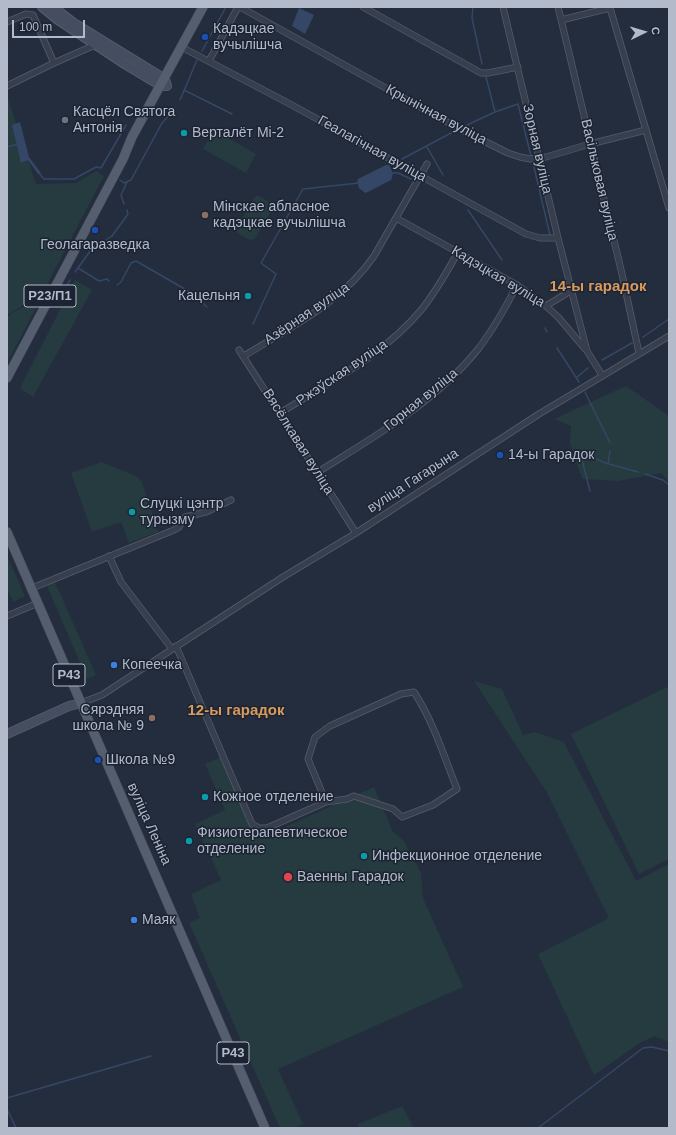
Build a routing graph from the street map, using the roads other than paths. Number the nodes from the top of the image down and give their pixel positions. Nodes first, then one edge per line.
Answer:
1 (42, 7) edge
2 (53, 7) edge
3 (203, 7) edge
4 (210, 7) edge
5 (239, 7) edge
6 (363, 7) edge
7 (503, 7) edge
8 (558, 7) edge
9 (610, 8) edge
10 (561, 20) junction
11 (7, 22) edge
12 (95, 45) junction
13 (187, 50) junction
14 (209, 61) junction
15 (54, 63) junction
16 (518, 67) junction
17 (164, 84) junction
18 (7, 86) edge
19 (646, 130) junction
20 (590, 144) junction
21 (539, 157) junction
22 (427, 164) dead end
23 (421, 176) junction
24 (669, 208) edge
25 (396, 218) junction
26 (558, 238) junction
27 (458, 252) junction
28 (517, 286) junction
29 (572, 290) junction
30 (546, 306) junction
31 (668, 336) edge
32 (239, 350) dead end
33 (587, 351) junction
34 (639, 353) junction
35 (244, 356) junction
36 (602, 375) junction
37 (7, 378) edge
38 (280, 413) junction
39 (318, 472) junction
40 (231, 500) dead end
41 (7, 532) edge
42 (356, 533) junction
43 (110, 556) junction
44 (32, 588) junction
45 (38, 602) junction
46 (7, 616) edge
47 (174, 648) junction
48 (80, 703) junction
49 (7, 734) edge
50 (326, 802) junction
51 (265, 1128) edge

1 - 12 street
2 - 17 street
3 - 17 main road, Р23/П1
4 - 13 main road, Р23/П1
5 - 14 street
5 - 21 street, Крынічная вуліца
6 - 16 street
7 - 16 street, Зорная вуліца
8 - 10 street, Васільковая вуліца
9 - 10 street
9 - 19 street
10 - 20 street, Васільковая вуліца
11 - 15 street
12 - 15 street
12 - 17 street
13 - 14 street, Геалагічная вуліца
13 - 17 main road, Р23/П1
14 - 23 street, Геалагічная вуліца
15 - 18 street
16 - 21 street, Зорная вуліца
17 - 37 main road, Р23/П1
19 - 20 street, Крынічная вуліца
19 - 24 street
20 - 21 street, Крынічная вуліца
20 - 34 street, Васільковая вуліца
21 - 26 street, Зорная вуліца
22 - 23 street, Азёрная вуліца
23 - 25 street, Азёрная вуліца
23 - 26 street, Геалагічная вуліца
25 - 27 street, Кадэцкая вуліца
25 - 35 street, Азёрная вуліца
26 - 29 street, Зорная вуліца
27 - 28 street, Кадэцкая вуліца
27 - 38 street, Ржэўская вуліца
28 - 30 street, Кадэцкая вуліца
28 - 39 street, Горная вуліца
29 - 30 street
29 - 33 street, Зорная вуліца
30 - 33 street, Кадэцкая вуліца
31 - 34 street, вуліца Гагарына
32 - 35 street, Вясёлкавая вуліца
33 - 36 street, Зорная вуліца
34 - 36 street, вуліца Гагарына
35 - 38 street, Вясёлкавая вуліца
36 - 42 street, вуліца Гагарына
38 - 39 street, Вясёлкавая вуліца
39 - 42 street, Вясёлкавая вуліца
40 - 43 street
41 - 44 main road, вуліца Леніна / Р43
42 - 47 street, вуліца Гагарына
43 - 44 street
43 - 47 street
44 - 45 main road, вуліца Леніна / Р43
45 - 46 street
45 - 48 main road, вуліца Леніна / Р43
47 - 48 street, вуліца Гагарына
47 - 50 street
48 - 49 street, вуліца Гагарына
48 - 51 main road, вуліца Леніна / Р43
50 - 50 street

